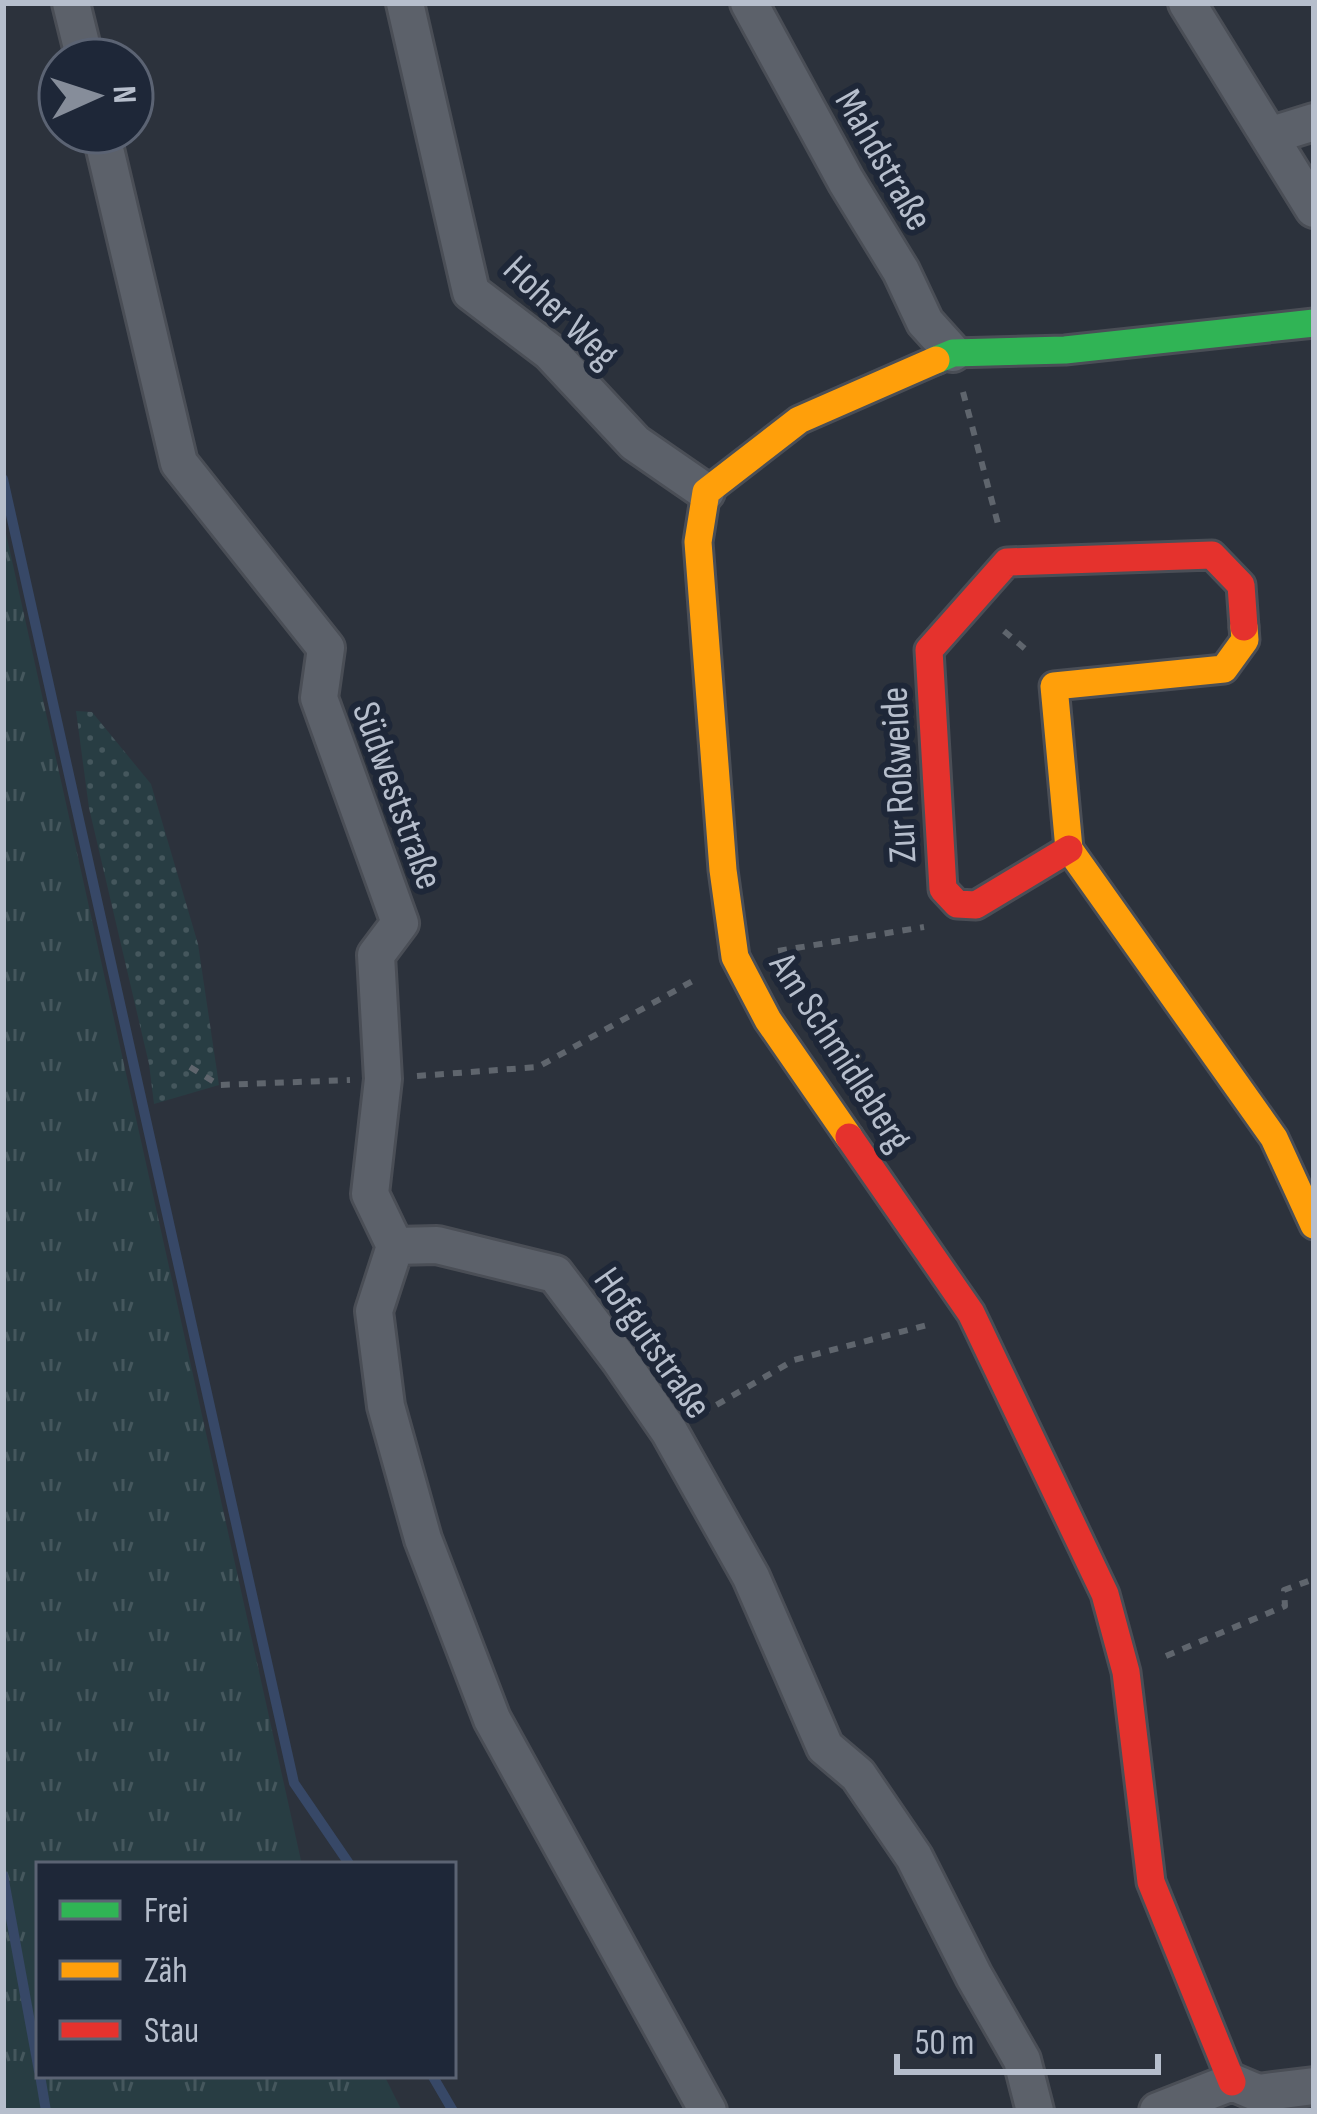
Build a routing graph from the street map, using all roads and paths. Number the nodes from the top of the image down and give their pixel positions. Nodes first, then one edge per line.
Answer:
1 (71, 3) edge
2 (405, 3) edge
3 (749, 3) edge
4 (1187, 3) edge
5 (79, 36) edge
6 (1314, 122) edge
7 (1269, 136) junction
8 (107, 156) edge
9 (1314, 209) edge
10 (1314, 323) edge
11 (953, 352) junction
12 (706, 492) junction
13 (1007, 562) junction
14 (968, 602) junction
15 (1054, 686) junction
16 (1069, 849) junction
17 (957, 904) junction
18 (821, 944) dead end
19 (660, 999) dead end
20 (618, 1023) dead end
21 (1314, 1225) edge
22 (394, 1246) junction
23 (971, 1313) junction
24 (669, 1432) junction
25 (1314, 1579) edge
26 (1126, 1672) junction
27 (1232, 2082) junction
28 (1314, 2086) edge
29 (708, 2111) edge
30 (1035, 2111) edge
31 (1158, 2111) edge

1 - 5 street
2 - 12 street, Hoher Weg
3 - 11 street, Mahdstraße
4 - 7 street
6 - 7 street
7 - 9 street
8 - 22 street, Südweststraße
10 - 11 street
11 - 12 street
11 - 13 path
12 - 23 street, Am Schmidleberg
13 - 14 street, Zur Roßweide
13 - 15 street
14 - 15 path
14 - 17 street, Zur Roßweide
15 - 16 street
16 - 17 street, Zur Roßweide
16 - 21 street
17 - 18 path
19 - 20 path
22 - 24 street, Hofgutstraße
22 - 29 street
23 - 24 path
23 - 26 street, Am Schmidleberg
24 - 30 street, Hofgutstraße
25 - 26 path
26 - 27 street, Am Schmidleberg
27 - 28 street
27 - 31 street

